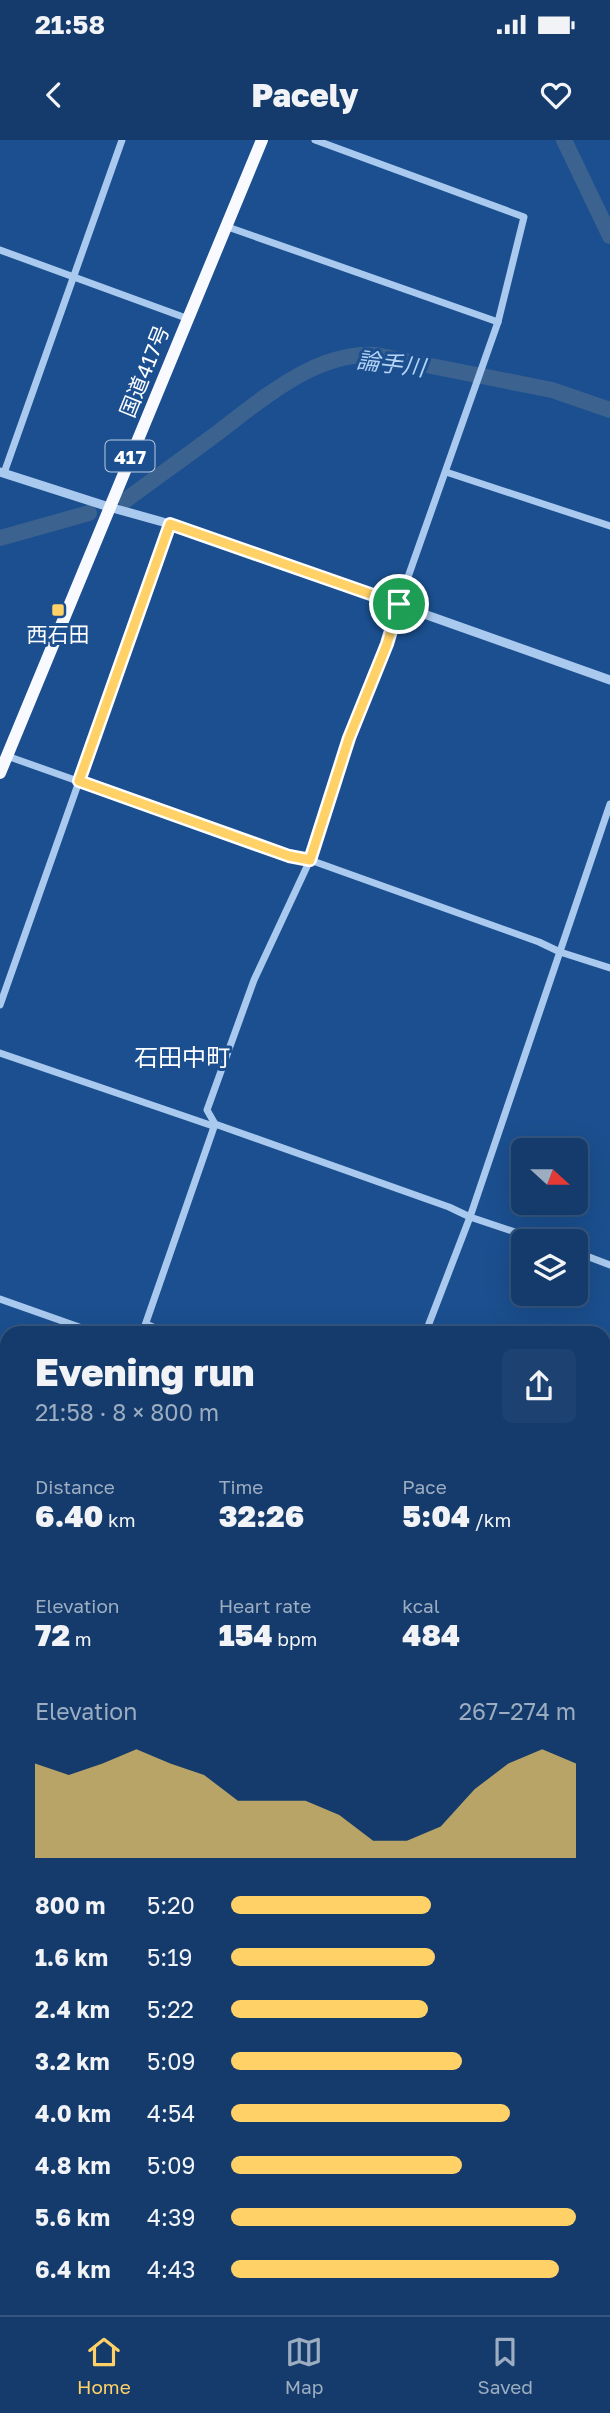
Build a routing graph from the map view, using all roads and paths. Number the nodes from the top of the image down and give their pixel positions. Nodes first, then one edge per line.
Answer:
1 (122, 140) edge
2 (262, 140) edge
3 (315, 140) edge
4 (225, 225) junction
5 (0, 250) edge
6 (75, 276) junction
7 (186, 318) junction
8 (498, 322) junction
9 (2, 472) edge
10 (446, 472) junction
11 (109, 507) junction
12 (170, 524) junction
13 (610, 526) edge
14 (399, 604) junction
15 (610, 680) edge
16 (7, 756) junction
17 (0, 773) edge
18 (79, 781) junction
19 (610, 804) edge
20 (310, 860) junction
21 (560, 953) junction
22 (610, 968) edge
23 (0, 1005) edge
24 (0, 1053) edge
25 (214, 1125) junction
26 (470, 1217) junction
27 (511, 1231) edge
28 (588, 1257) edge
29 (610, 1265) edge
30 (0, 1299) edge
31 (146, 1324) joint
32 (76, 1326) edge
33 (151, 1326) edge
34 (428, 1326) edge

1 - 6 street
2 - 4 highway, 国道417号 / 417
3 - 8 street
4 - 7 highway, 国道417号 / 417
4 - 8 street
5 - 6 street
6 - 7 street
6 - 9 street
7 - 11 highway, 国道417号 / 417
8 - 10 street
9 - 11 street
10 - 13 street
10 - 14 street
11 - 12 street
11 - 16 highway, 国道417号 / 417
12 - 14 street
12 - 18 street
14 - 15 street
14 - 20 street
16 - 17 highway, 国道417号 / 417
16 - 18 street
18 - 20 street
18 - 23 street
19 - 21 street
20 - 21 street
20 - 25 street
21 - 22 street
21 - 26 street
24 - 25 street
25 - 26 street
25 - 31 street
26 - 27 street
26 - 34 street
28 - 29 street
30 - 32 street
31 - 33 street

